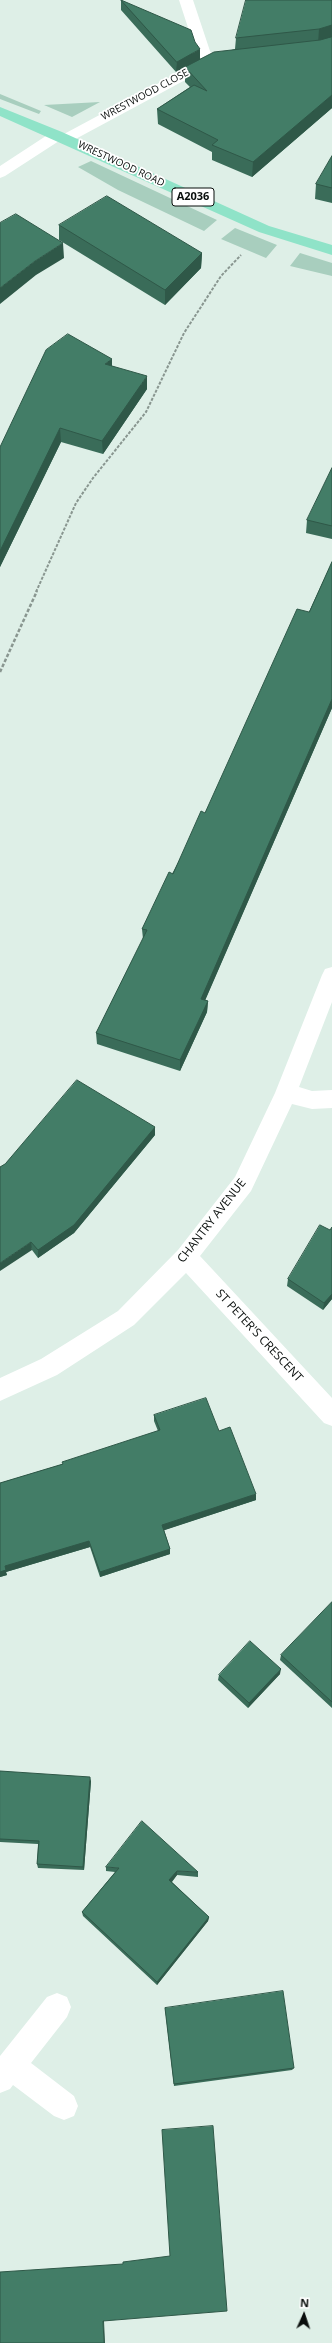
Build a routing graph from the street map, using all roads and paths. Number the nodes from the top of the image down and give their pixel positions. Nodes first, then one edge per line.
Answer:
1 (186, 0) edge
2 (226, 59) edge
3 (210, 60) junction
4 (0, 111) edge
5 (61, 137) junction
6 (0, 173) edge
7 (264, 229) junction
8 (332, 250) edge
9 (0, 672) edge
10 (332, 975) edge
11 (286, 1093) junction
12 (332, 1099) edge
13 (186, 1257) junction
14 (0, 1390) edge
15 (332, 1415) edge
16 (57, 2007) dead end
17 (6, 2072) edge
18 (64, 2106) dead end

1 - 3 street
2 - 3 street
3 - 5 street, WRESTWOOD CLOSE
4 - 5 main road, WRESTWOOD ROAD / A2036
5 - 6 street, WRESTWOOD CLOSE
5 - 7 main road, WRESTWOOD ROAD / A2036
7 - 8 main road, WRESTWOOD ROAD / A2036
7 - 9 path
10 - 11 street, CHANTRY AVENUE
11 - 12 street
11 - 13 street, CHANTRY AVENUE
13 - 14 street, CHANTRY AVENUE
13 - 15 street, ST PETER'S CRESCENT
16 - 17 street
17 - 18 street

